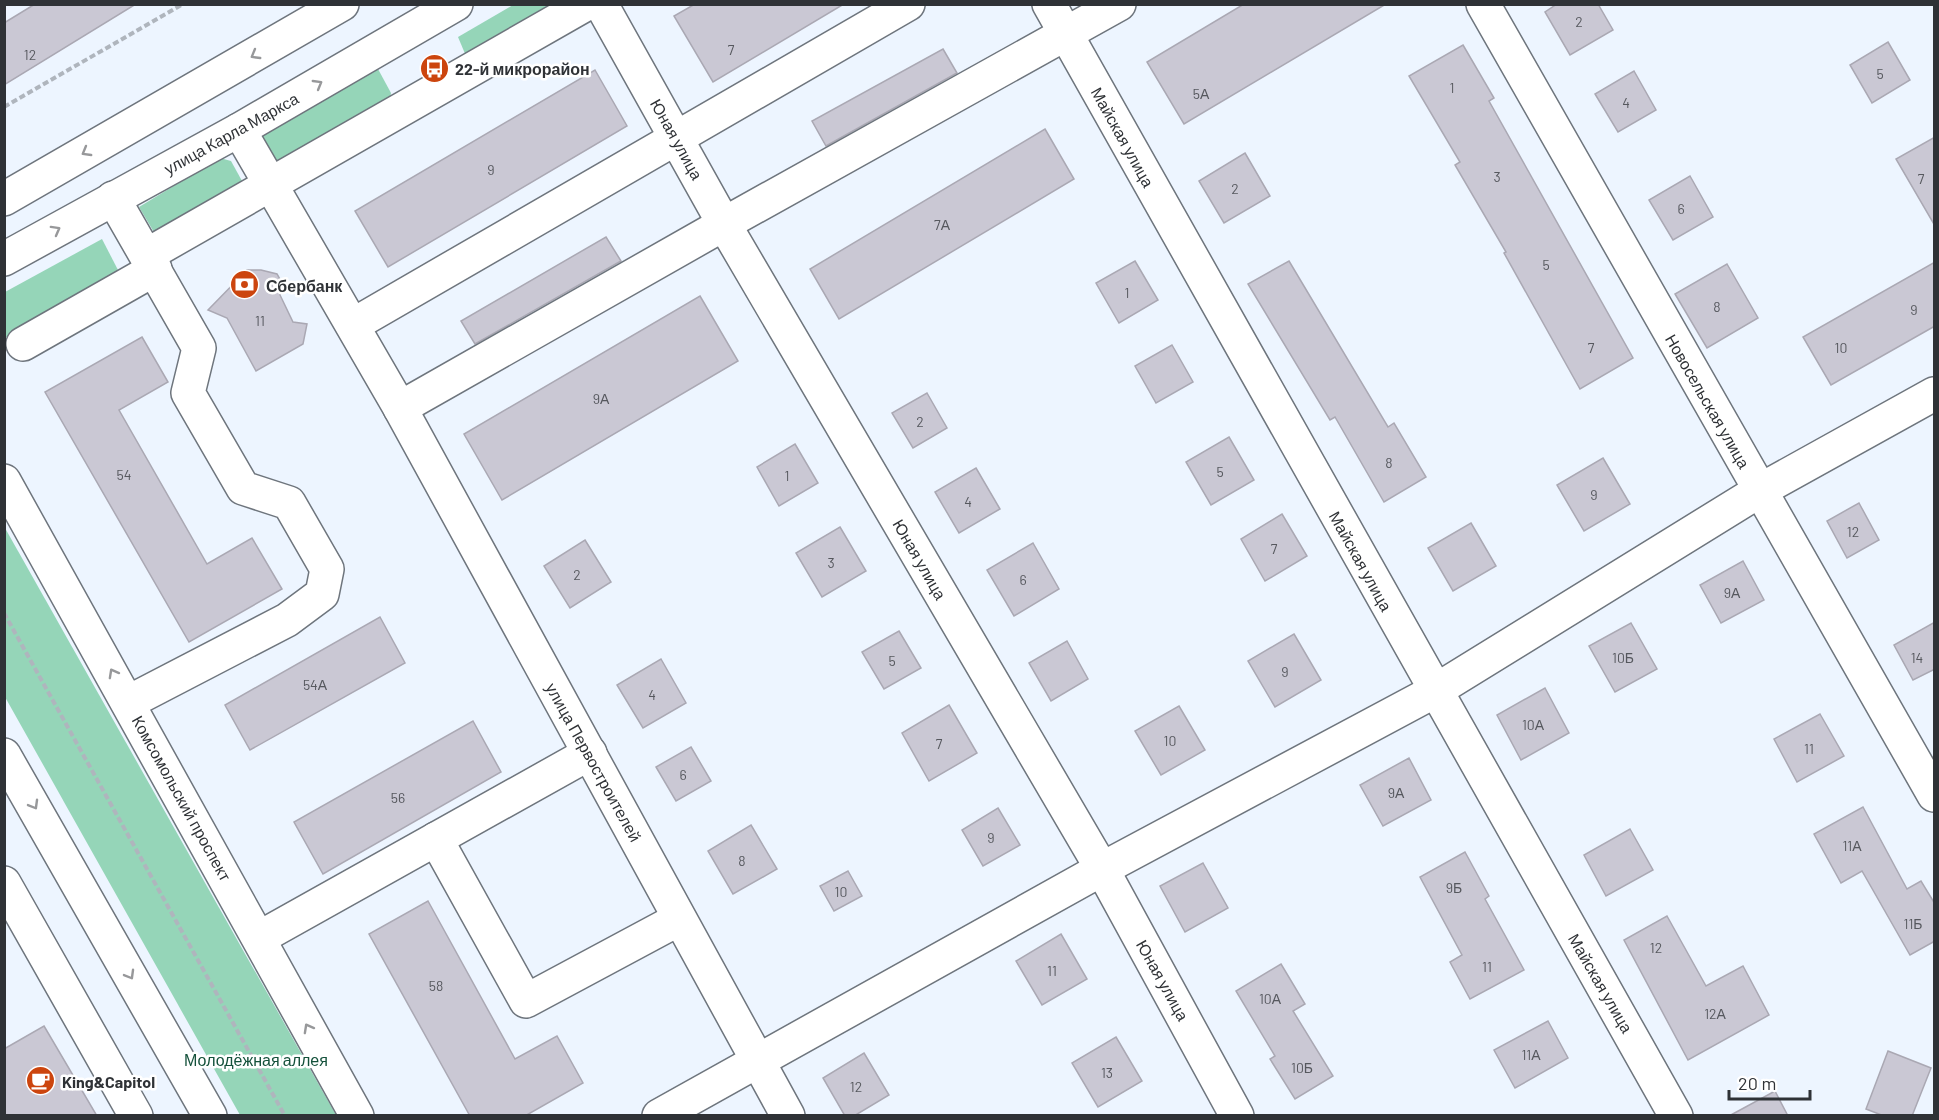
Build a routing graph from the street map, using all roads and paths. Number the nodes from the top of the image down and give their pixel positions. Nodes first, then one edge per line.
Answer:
1 (183, 4) edge
2 (342, 4) edge
3 (456, 4) edge
4 (586, 4) edge
5 (601, 4) edge
6 (908, 4) edge
7 (1049, 4) edge
8 (1119, 4) edge
9 (1483, 4) edge
10 (1065, 33) junction
11 (4, 107) edge
12 (239, 130) junction
13 (677, 138) junction
14 (272, 184) junction
15 (113, 198) junction
16 (4, 200) edge
17 (723, 224) junction
18 (4, 259) edge
19 (151, 262) junction
20 (353, 325) junction
21 (23, 344) dead end
22 (1935, 394) edge
23 (400, 408) junction
24 (4, 481) edge
25 (1759, 491) junction
26 (4, 613) edge
27 (1435, 691) junction
28 (129, 702) junction
29 (590, 753) junction
30 (4, 755) edge
31 (1935, 795) edge
32 (436, 840) junction
33 (1102, 869) junction
34 (4, 883) edge
35 (679, 919) junction
36 (259, 938) junction
37 (757, 1060) junction
38 (136, 1116) edge
39 (210, 1116) edge
40 (285, 1116) edge
41 (357, 1116) edge
42 (659, 1116) edge
43 (788, 1116) edge
44 (1237, 1116) edge
45 (1676, 1116) edge

1 - 11 path
2 -> 16 street
12 -> 3 street, улица Карла Маркса
4 - 14 street
5 - 13 street, Юная улица
6 - 13 street
7 - 10 street, Майская улица
8 - 10 street
9 - 25 street, Новосельская улица
10 - 17 street
10 - 27 street, Майская улица
12 - 14 street, улица Первостроителей
12 - 15 street, улица Карла Маркса
13 - 17 street, Юная улица
13 - 20 street
14 - 19 street
14 - 20 street, улица Первостроителей
18 -> 15 street, улица Карла Маркса
15 - 19 street
17 - 23 street
17 - 33 street, Юная улица
19 - 21 street
19 - 28 street
20 - 23 street, улица Первостроителей
22 - 25 street
23 - 29 street, улица Первостроителей
28 -> 24 street, Комсомольский проспект
25 - 27 street
25 - 31 street, Новосельская улица
26 - 40 path
27 - 33 street
27 - 45 street, Майская улица
28 - 36 street, Комсомольский проспект
29 - 32 street
29 - 35 street, улица Первостроителей
30 -> 39 street
32 - 35 street
32 - 36 street
33 - 37 street
33 - 44 street, Юная улица
34 - 38 street
35 - 37 street, улица Первостроителей
41 -> 36 street, Комсомольский проспект
37 - 42 street
37 - 43 street, улица Первостроителей

